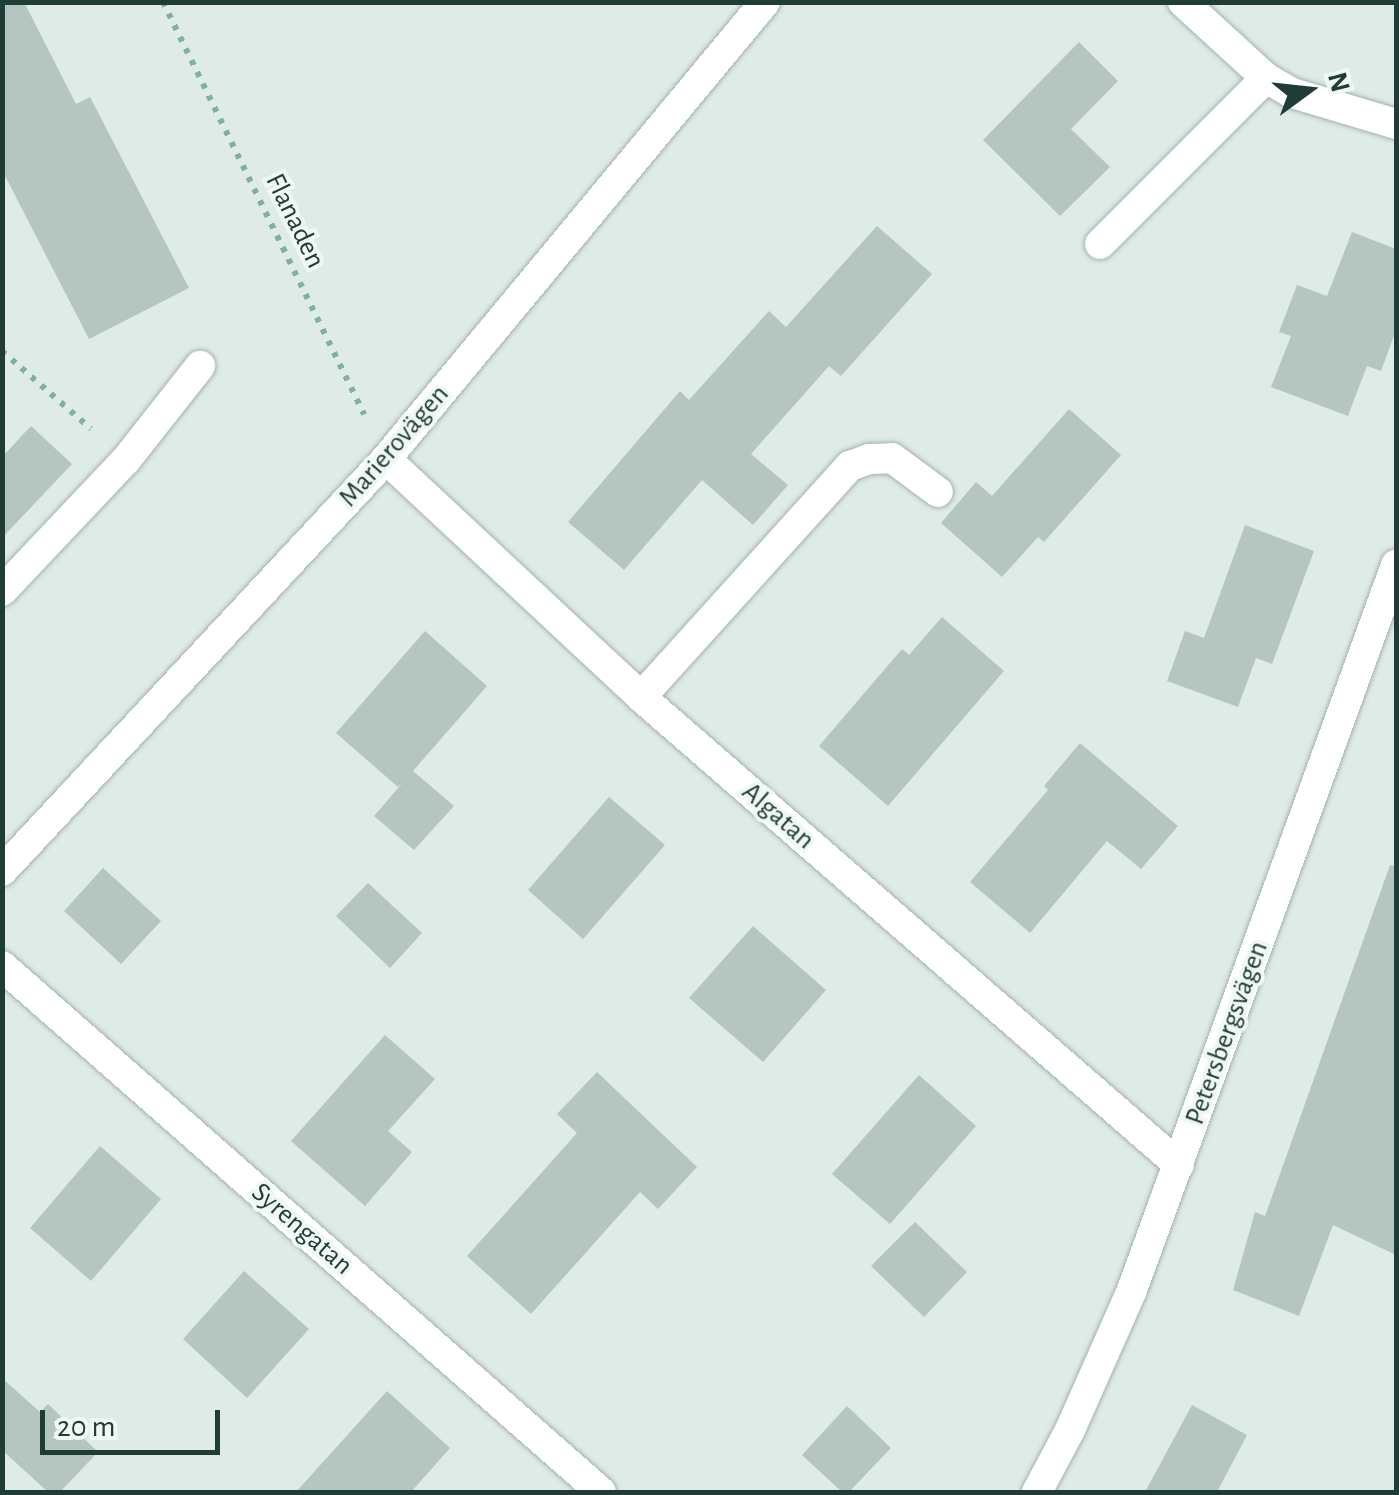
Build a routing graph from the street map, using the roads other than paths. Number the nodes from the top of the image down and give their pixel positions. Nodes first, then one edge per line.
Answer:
1 (764, 2) edge
2 (1183, 2) edge
3 (1266, 78) junction
4 (1396, 124) edge
5 (1100, 244) dead end
6 (200, 366) dead end
7 (386, 458) junction
8 (938, 492) dead end
9 (1396, 565) edge
10 (2, 592) edge
11 (640, 696) junction
12 (2, 872) edge
13 (2, 966) edge
14 (1178, 1165) junction
15 (601, 1492) edge
16 (1037, 1492) edge

1 - 7 street, Marierovägen
2 - 3 street
3 - 4 street
3 - 5 street
6 - 10 street
7 - 11 street, Algatan
7 - 12 street, Marierovägen
8 - 11 street
9 - 14 street, Petersbergsvägen
11 - 14 street, Algatan
13 - 15 street, Syrengatan
14 - 16 street, Petersbergsvägen

